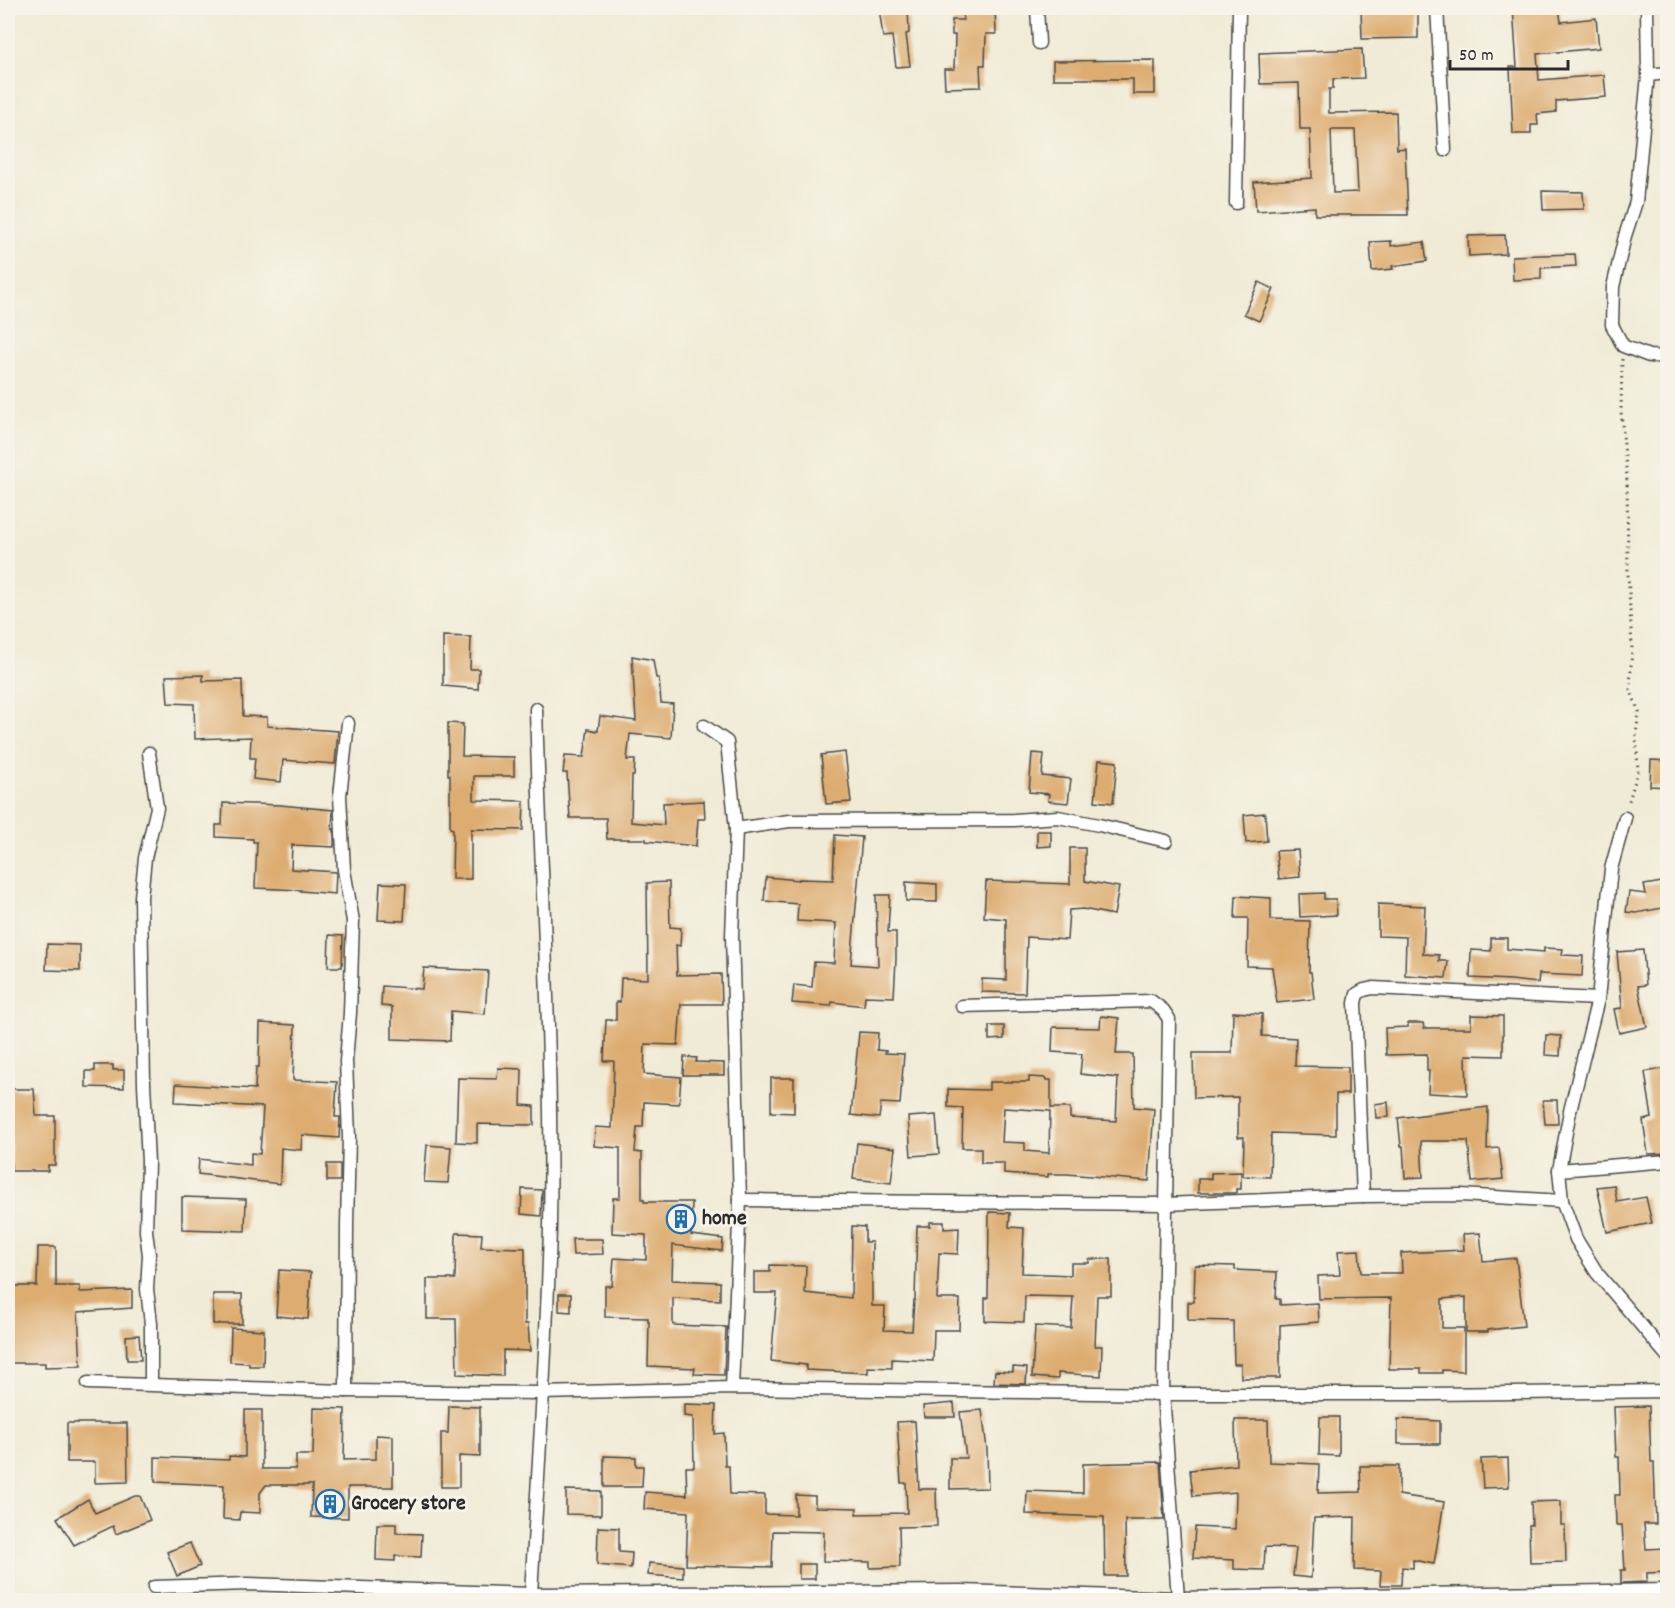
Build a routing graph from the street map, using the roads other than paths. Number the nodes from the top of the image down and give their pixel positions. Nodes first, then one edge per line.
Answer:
1 (1037, 8) edge
2 (1239, 8) edge
3 (1437, 8) edge
4 (1647, 8) edge
5 (1039, 43) dead end
6 (1668, 73) edge
7 (1648, 75) junction
8 (1445, 150) dead end
9 (1236, 203) dead end
10 (1668, 357) edge
11 (536, 709) dead end
12 (348, 723) dead end
13 (704, 726) dead end
14 (149, 753) dead end
15 (1625, 818) road end
16 (736, 829) junction
17 (1166, 841) dead end
18 (1598, 999) junction
19 (962, 1006) dead end
20 (1668, 1161) edge
21 (1559, 1170) junction
22 (1363, 1196) junction
23 (740, 1200) junction
24 (1562, 1201) junction
25 (1165, 1204) junction
26 (1668, 1356) edge
27 (88, 1383) dead end
28 (151, 1384) junction
29 (732, 1388) junction
30 (346, 1391) junction
31 (1668, 1391) edge
32 (542, 1393) junction
33 (1163, 1394) junction
34 (154, 1587) dead end
35 (1668, 1590) edge
36 (531, 1594) junction
37 (754, 1596) edge
38 (962, 1596) edge
39 (1178, 1598) junction

1 - 5 street
2 - 9 street
3 - 8 street
4 - 7 street
6 - 7 street
7 - 10 street
11 - 32 street
12 - 30 street
13 - 16 street
14 - 28 street
15 - 18 street
16 - 17 street
16 - 23 street
18 - 21 street
18 - 22 street
19 - 25 street
20 - 21 street
21 - 24 street
22 - 24 street
22 - 25 street
23 - 25 street
23 - 29 street
24 - 26 street
25 - 33 street
27 - 28 street
28 - 30 street
29 - 32 street
29 - 33 street
30 - 32 street
31 - 33 street
32 - 36 street
33 - 39 street
34 - 36 street
35 - 39 street
36 - 37 street
37 - 38 street
38 - 39 street

